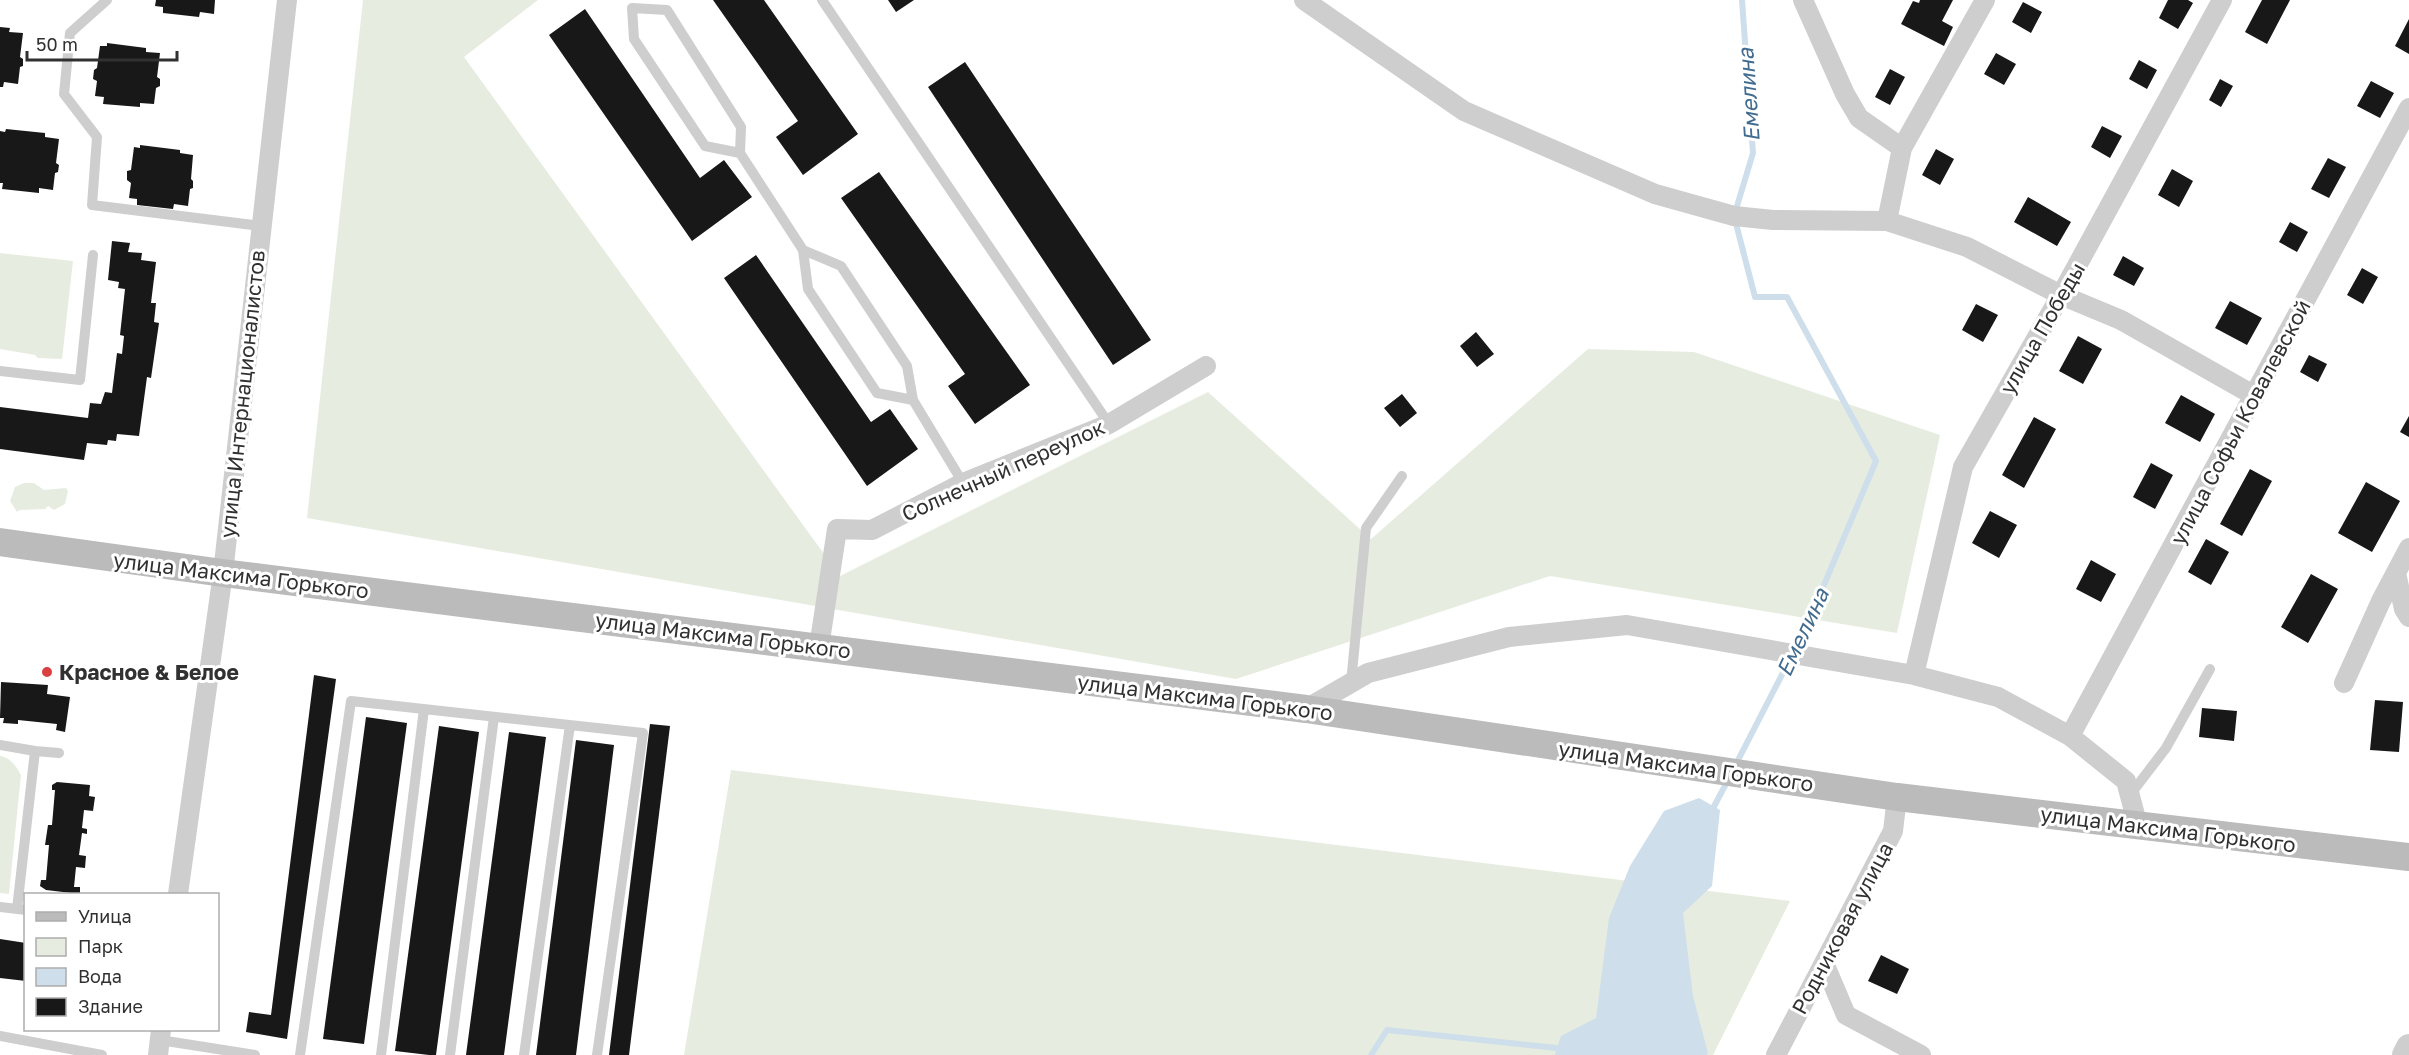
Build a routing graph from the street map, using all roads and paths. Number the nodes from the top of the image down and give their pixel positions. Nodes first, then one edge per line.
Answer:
1 (107, 0) edge
2 (287, 0) edge
3 (822, 0) edge
4 (1304, 0) edge
5 (1803, 0) edge
6 (1985, 0) edge
7 (2223, 0) edge
8 (2409, 108) edge
9 (1902, 148) junction
10 (740, 153) junction
11 (1887, 221) junction
12 (261, 226) junction
13 (803, 250) junction
14 (93, 255) dead end
15 (2061, 295) junction
16 (1206, 366) dead end
17 (0, 371) edge
18 (2255, 396) junction
19 (913, 399) junction
20 (1109, 424) junction
21 (1402, 476) dead end
22 (963, 483) junction
23 (0, 542) edge
24 (2409, 548) edge
25 (223, 573) junction
26 (2396, 573) junction
27 (2409, 617) edge
28 (819, 647) junction
29 (2211, 669) dead end
30 (1914, 675) junction
31 (1351, 683) junction
32 (2344, 683) dead end
33 (424, 709) junction
34 (1306, 709) junction
35 (494, 717) junction
36 (570, 725) junction
37 (2070, 736) junction
38 (0, 745) edge
39 (35, 751) junction
40 (59, 753) dead end
41 (2130, 795) junction
42 (1897, 797) junction
43 (2138, 826) junction
44 (2409, 857) edge
45 (178, 893) edge
46 (0, 907) edge
47 (21, 909) edge
48 (1824, 963) junction
49 (0, 1036) edge
50 (160, 1041) edge
51 (2409, 1047) edge
52 (102, 1055) edge
53 (255, 1055) edge
54 (300, 1055) edge
55 (381, 1055) edge
56 (450, 1055) edge
57 (524, 1055) edge
58 (597, 1055) edge
59 (1776, 1055) edge
60 (1920, 1055) edge
61 (2405, 1055) edge

1 - 12 lane
2 - 12 street, улица Интернационалистов
3 - 20 lane
4 - 11 street
5 - 9 street
6 - 9 street
7 - 15 street, улица Победы
8 - 18 street, улица Софьи Ковалевской
9 - 11 street
10 - 10 lane
10 - 13 lane
11 - 15 street
12 - 25 street, улица Интернационалистов
13 - 19 lane
13 - 19 lane
14 - 17 lane
15 - 18 street
15 - 30 street, улица Победы
16 - 20 street, Солнечный переулок
18 - 37 street, улица Софьи Ковалевской
19 - 22 lane
20 - 22 street, Солнечный переулок
21 - 31 lane
22 - 28 street, Солнечный переулок
23 - 25 main road, улица Максима Горького
24 - 26 street
25 - 28 main road, улица Максима Горького
25 - 45 street, улица Интернационалистов
26 - 27 street
26 - 32 street
28 - 34 main road, улица Максима Горького
29 - 41 lane
30 - 31 street
30 - 37 street
31 - 34 street
33 - 35 lane
33 - 54 lane
33 - 55 lane
34 - 42 main road, улица Максима Горького
35 - 36 lane
35 - 56 lane
36 - 57 lane
36 - 58 lane
37 - 41 street
38 - 39 lane
39 - 40 lane
39 - 47 lane
41 - 43 street
42 - 43 main road, улица Максима Горького
42 - 48 street, Родниковая улица
43 - 44 main road, улица Максима Горького
46 - 47 lane
48 - 59 street, Родниковая улица
48 - 60 street
49 - 52 lane
50 - 53 lane
51 - 61 street

